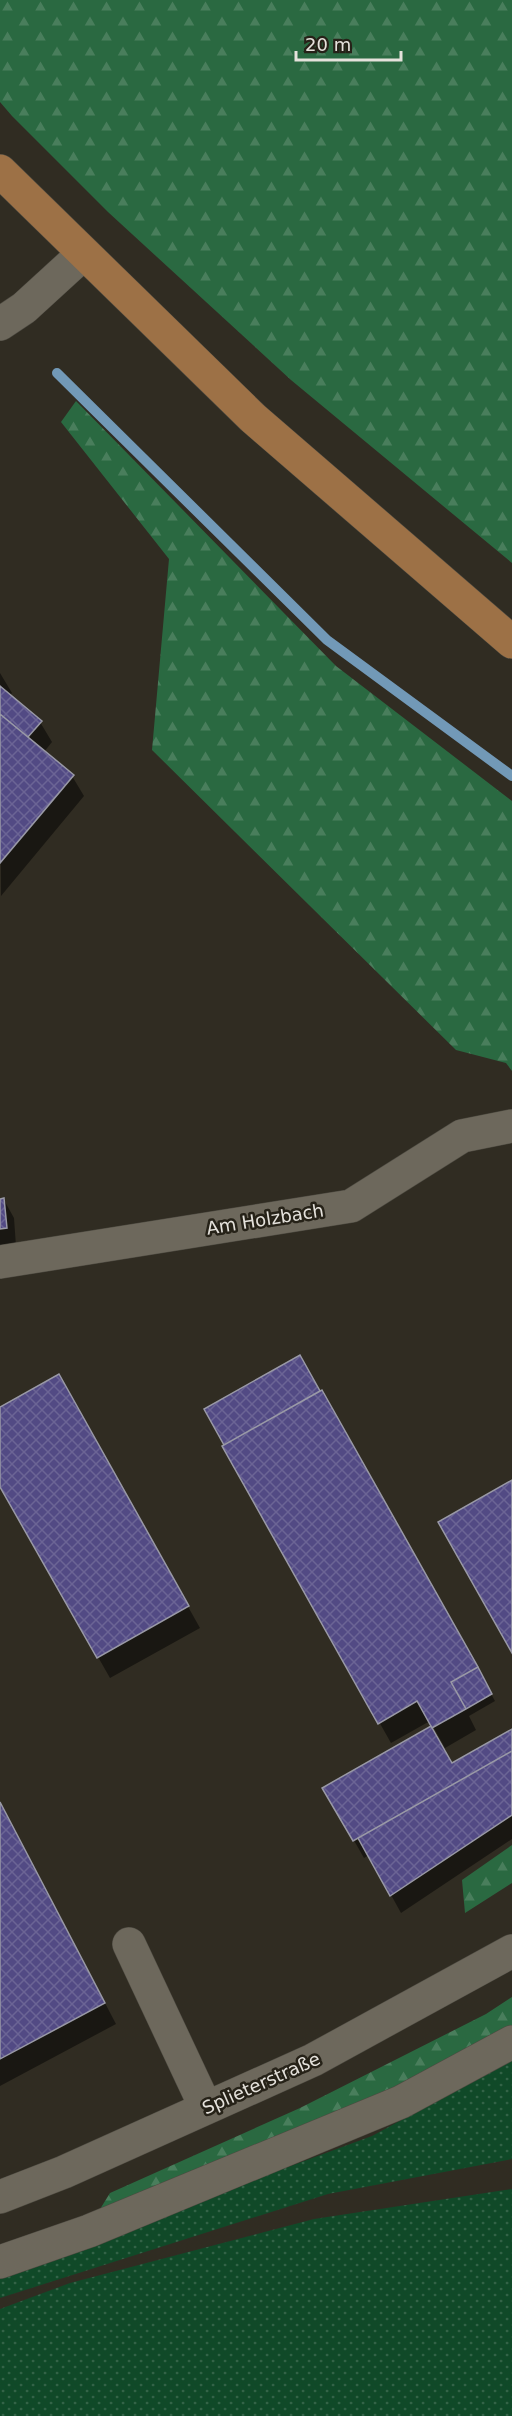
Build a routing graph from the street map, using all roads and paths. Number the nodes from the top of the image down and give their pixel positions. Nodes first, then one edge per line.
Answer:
1 (0, 171) edge
2 (83, 254) junction
3 (0, 324) edge
4 (512, 642) edge
5 (512, 1126) edge
6 (0, 1262) edge
7 (129, 1944) dead end
8 (512, 1951) edge
9 (512, 2042) edge
10 (206, 2108) junction
11 (0, 2197) edge
12 (0, 2262) edge

1 - 2 main road
2 - 3 street
2 - 4 main road
5 - 6 street, Am Holzbach
7 - 10 street
8 - 10 street, Splieterstraße
9 - 12 street
10 - 11 street, Splieterstraße

